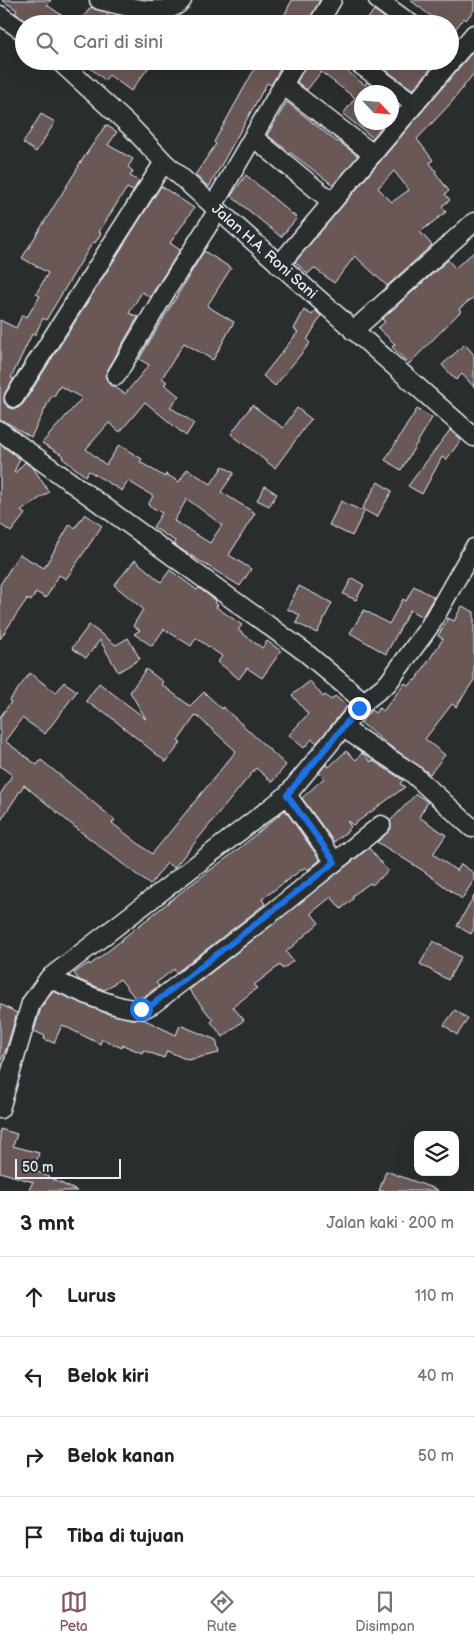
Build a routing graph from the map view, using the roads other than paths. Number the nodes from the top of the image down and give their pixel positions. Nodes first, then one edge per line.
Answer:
1 (99, 0) edge
2 (182, 0) edge
3 (332, 0) edge
4 (378, 0) edge
5 (0, 15) edge
6 (323, 15) edge
7 (399, 15) edge
8 (15, 26) edge
9 (474, 34) edge
10 (459, 48) edge
11 (69, 70) edge
12 (292, 70) edge
13 (368, 70) edge
14 (441, 70) edge
15 (283, 85) junction
16 (415, 104) junction
17 (253, 137) junction
18 (373, 154) junction
19 (164, 162) junction
20 (332, 202) junction
21 (215, 208) junction
22 (474, 222) edge
23 (279, 265) junction
24 (353, 331) junction
25 (116, 376) dead end
26 (14, 398) dead end
27 (0, 431) edge
28 (474, 437) edge
29 (474, 548) edge
30 (364, 702) junction
31 (343, 728) junction
32 (287, 795) junction
33 (381, 825) dead end
34 (472, 828) dead end
35 (335, 862) junction
36 (49, 978) junction
37 (7, 1064) edge
38 (0, 1109) edge

1 - 2 street
3 - 6 street
4 - 7 street
5 - 8 street
9 - 10 street
11 - 19 street, Jalan H.A. Roni Sani
12 - 15 street
13 - 16 street
14 - 16 street
15 - 17 street
15 - 18 street
16 - 18 street
17 - 20 street
17 - 21 street
18 - 20 street
19 - 21 street, Jalan H.A. Roni Sani
19 - 26 street
20 - 23 street
21 - 23 street, Jalan H.A. Roni Sani
21 - 25 street
22 - 24 street
23 - 24 street, Jalan H.A. Roni Sani
24 - 28 street, Jalan H.A. Roni Sani
27 - 30 street
29 - 30 street
30 - 31 street
31 - 32 street
31 - 34 street
32 - 35 street
32 - 36 street
33 - 35 street
35 - 36 street
36 - 37 street
37 - 38 street

